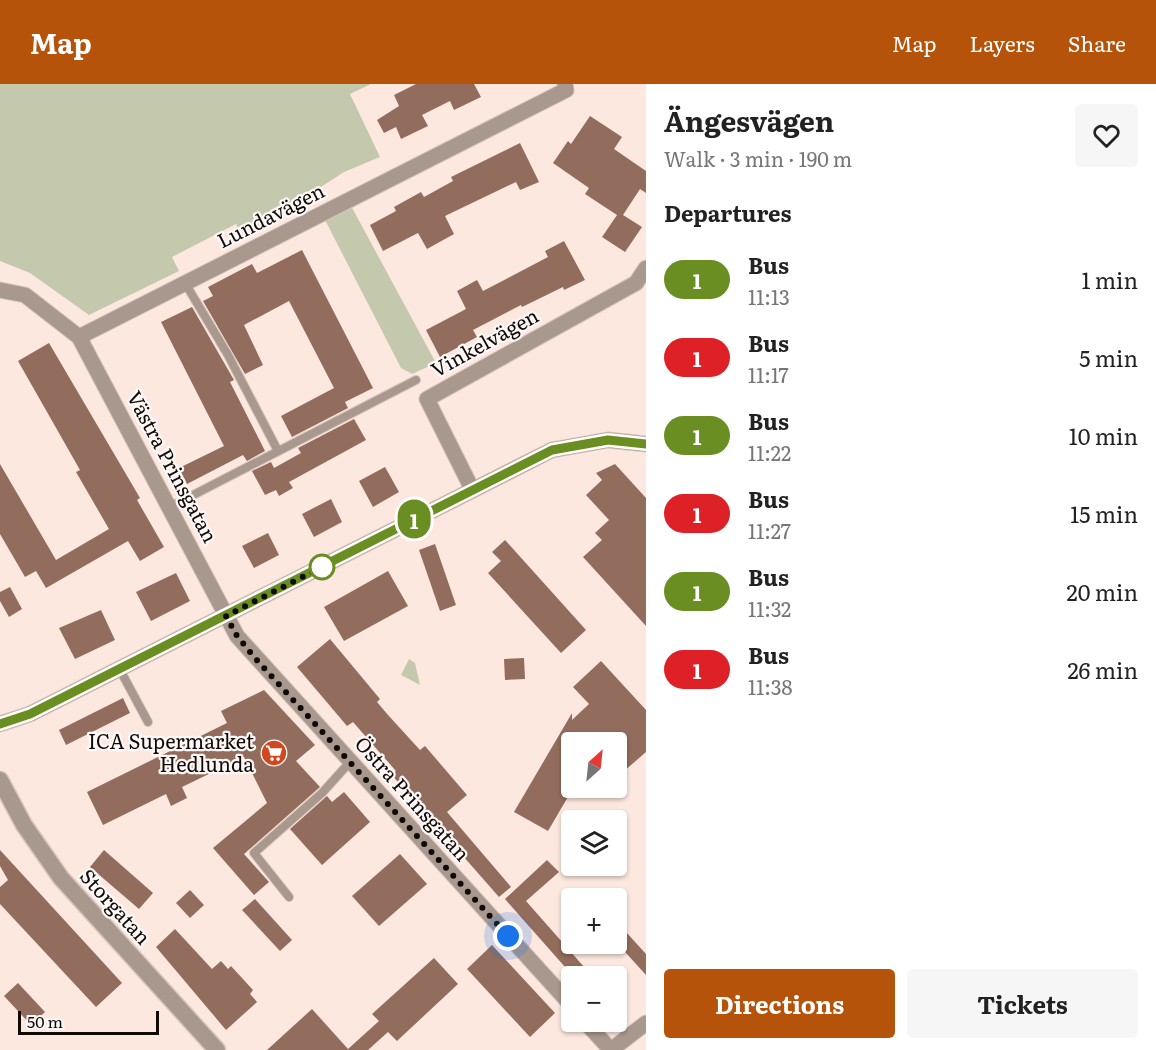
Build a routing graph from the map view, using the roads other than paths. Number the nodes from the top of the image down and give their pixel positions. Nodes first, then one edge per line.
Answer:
1 (565, 87) edge
2 (646, 267) edge
3 (185, 284) junction
4 (0, 290) edge
5 (79, 337) junction
6 (416, 380) dead end
7 (646, 444) edge
8 (278, 452) junction
9 (472, 489) junction
10 (170, 507) junction
11 (226, 616) junction
12 (119, 668) junction
13 (148, 722) dead end
14 (0, 724) edge
15 (350, 762) junction
16 (0, 780) edge
17 (290, 897) dead end
18 (561, 994) edge
19 (646, 1023) edge
20 (594, 1032) edge
21 (216, 1050) edge
22 (611, 1050) edge

1 - 3 street, Lundavägen
2 - 9 street, Vinkelvägen
3 - 5 street, Lundavägen
3 - 8 lane
4 - 5 street
5 - 10 street, Västra Prinsgatan
6 - 8 lane
7 - 9 street
8 - 10 lane
9 - 11 street
10 - 11 street, Västra Prinsgatan
11 - 12 street
11 - 15 street, Östra Prinsgatan
12 - 13 lane
12 - 14 street
15 - 17 lane
15 - 18 street, Östra Prinsgatan
16 - 21 street, Storgatan
19 - 22 street
20 - 22 street

